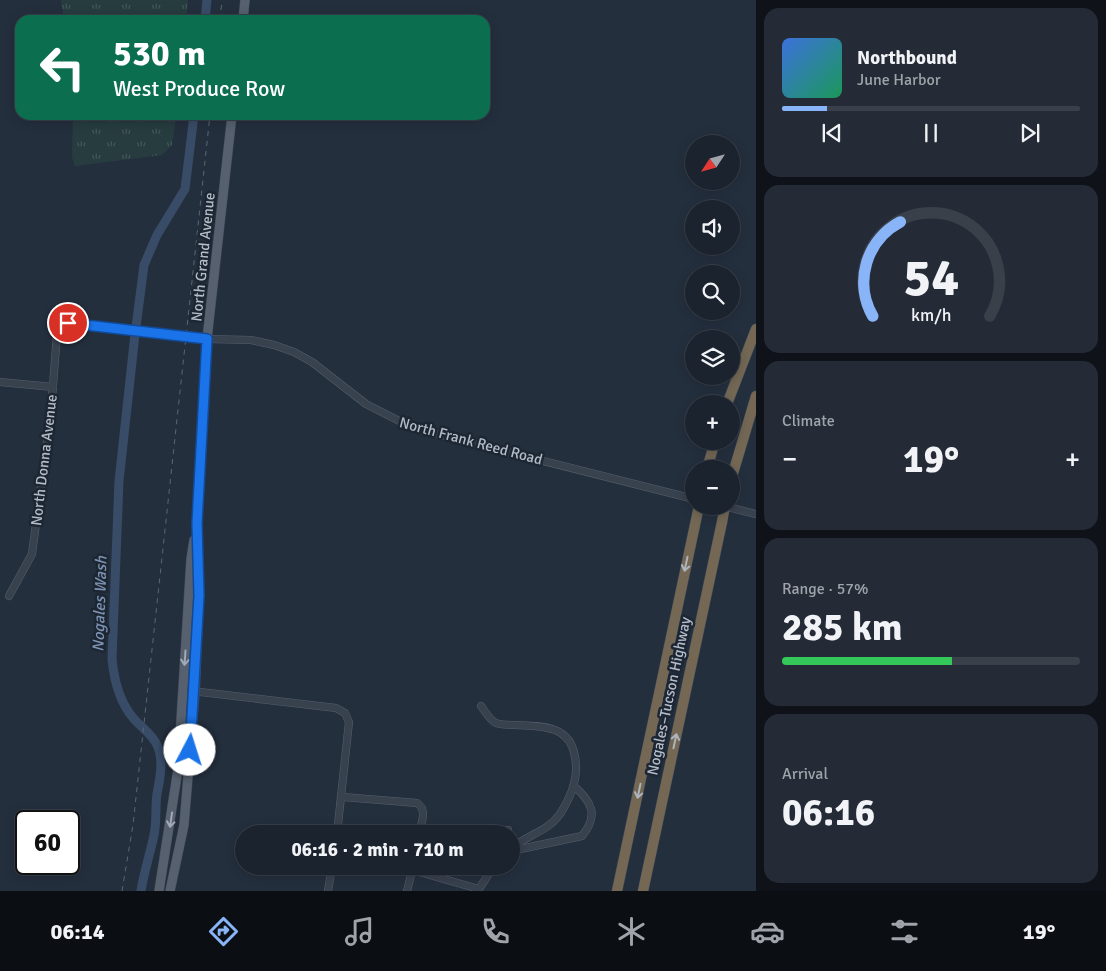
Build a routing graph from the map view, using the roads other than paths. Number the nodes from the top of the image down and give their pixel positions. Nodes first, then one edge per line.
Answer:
1 (245, 0) edge
2 (244, 15) edge
3 (231, 120) edge
4 (68, 323) joint
5 (756, 329) edge
6 (207, 339) junction
7 (0, 382) edge
8 (53, 387) junction
9 (730, 395) edge
10 (756, 396) edge
11 (737, 460) edge
12 (685, 497) edge
13 (740, 510) edge
14 (756, 514) edge
15 (696, 515) edge
16 (723, 515) edge
17 (197, 523) junction
18 (9, 596) dead end
19 (183, 690) junction
20 (195, 691) junction
21 (481, 706) dead end
22 (574, 786) junction
23 (343, 797) junction
24 (339, 825) edge
25 (421, 825) edge
26 (520, 842) edge
27 (520, 848) edge
28 (331, 875) edge
29 (411, 875) edge
30 (435, 875) edge
31 (489, 875) edge
32 (159, 891) edge
33 (170, 891) edge
34 (328, 891) edge
35 (407, 891) edge
36 (617, 891) edge
37 (643, 891) edge

1 - 2 main road
3 - 6 main road, North Grand Avenue
4 - 6 street, North Frank Reed Road
4 - 8 street, North Donna Avenue
5 - 9 highway
6 - 12 street, North Frank Reed Road
6 - 17 main road, North Grand Avenue
7 - 8 street
8 - 18 street, North Donna Avenue
10 - 11 highway
13 - 14 street
15 -> 36 highway, Nogales–Tucson Highway
37 -> 16 highway, Nogales–Tucson Highway, bridge
17 -> 19 main road, North Grand Avenue
17 - 20 main road, North Grand Avenue
19 - 20 street
19 -> 32 main road, North Grand Avenue
20 - 23 street
20 - 33 main road, North Grand Avenue
21 - 22 street
22 - 26 street
22 - 27 street
23 - 24 street
23 - 25 street
28 - 34 street
29 - 35 street
30 - 31 street

